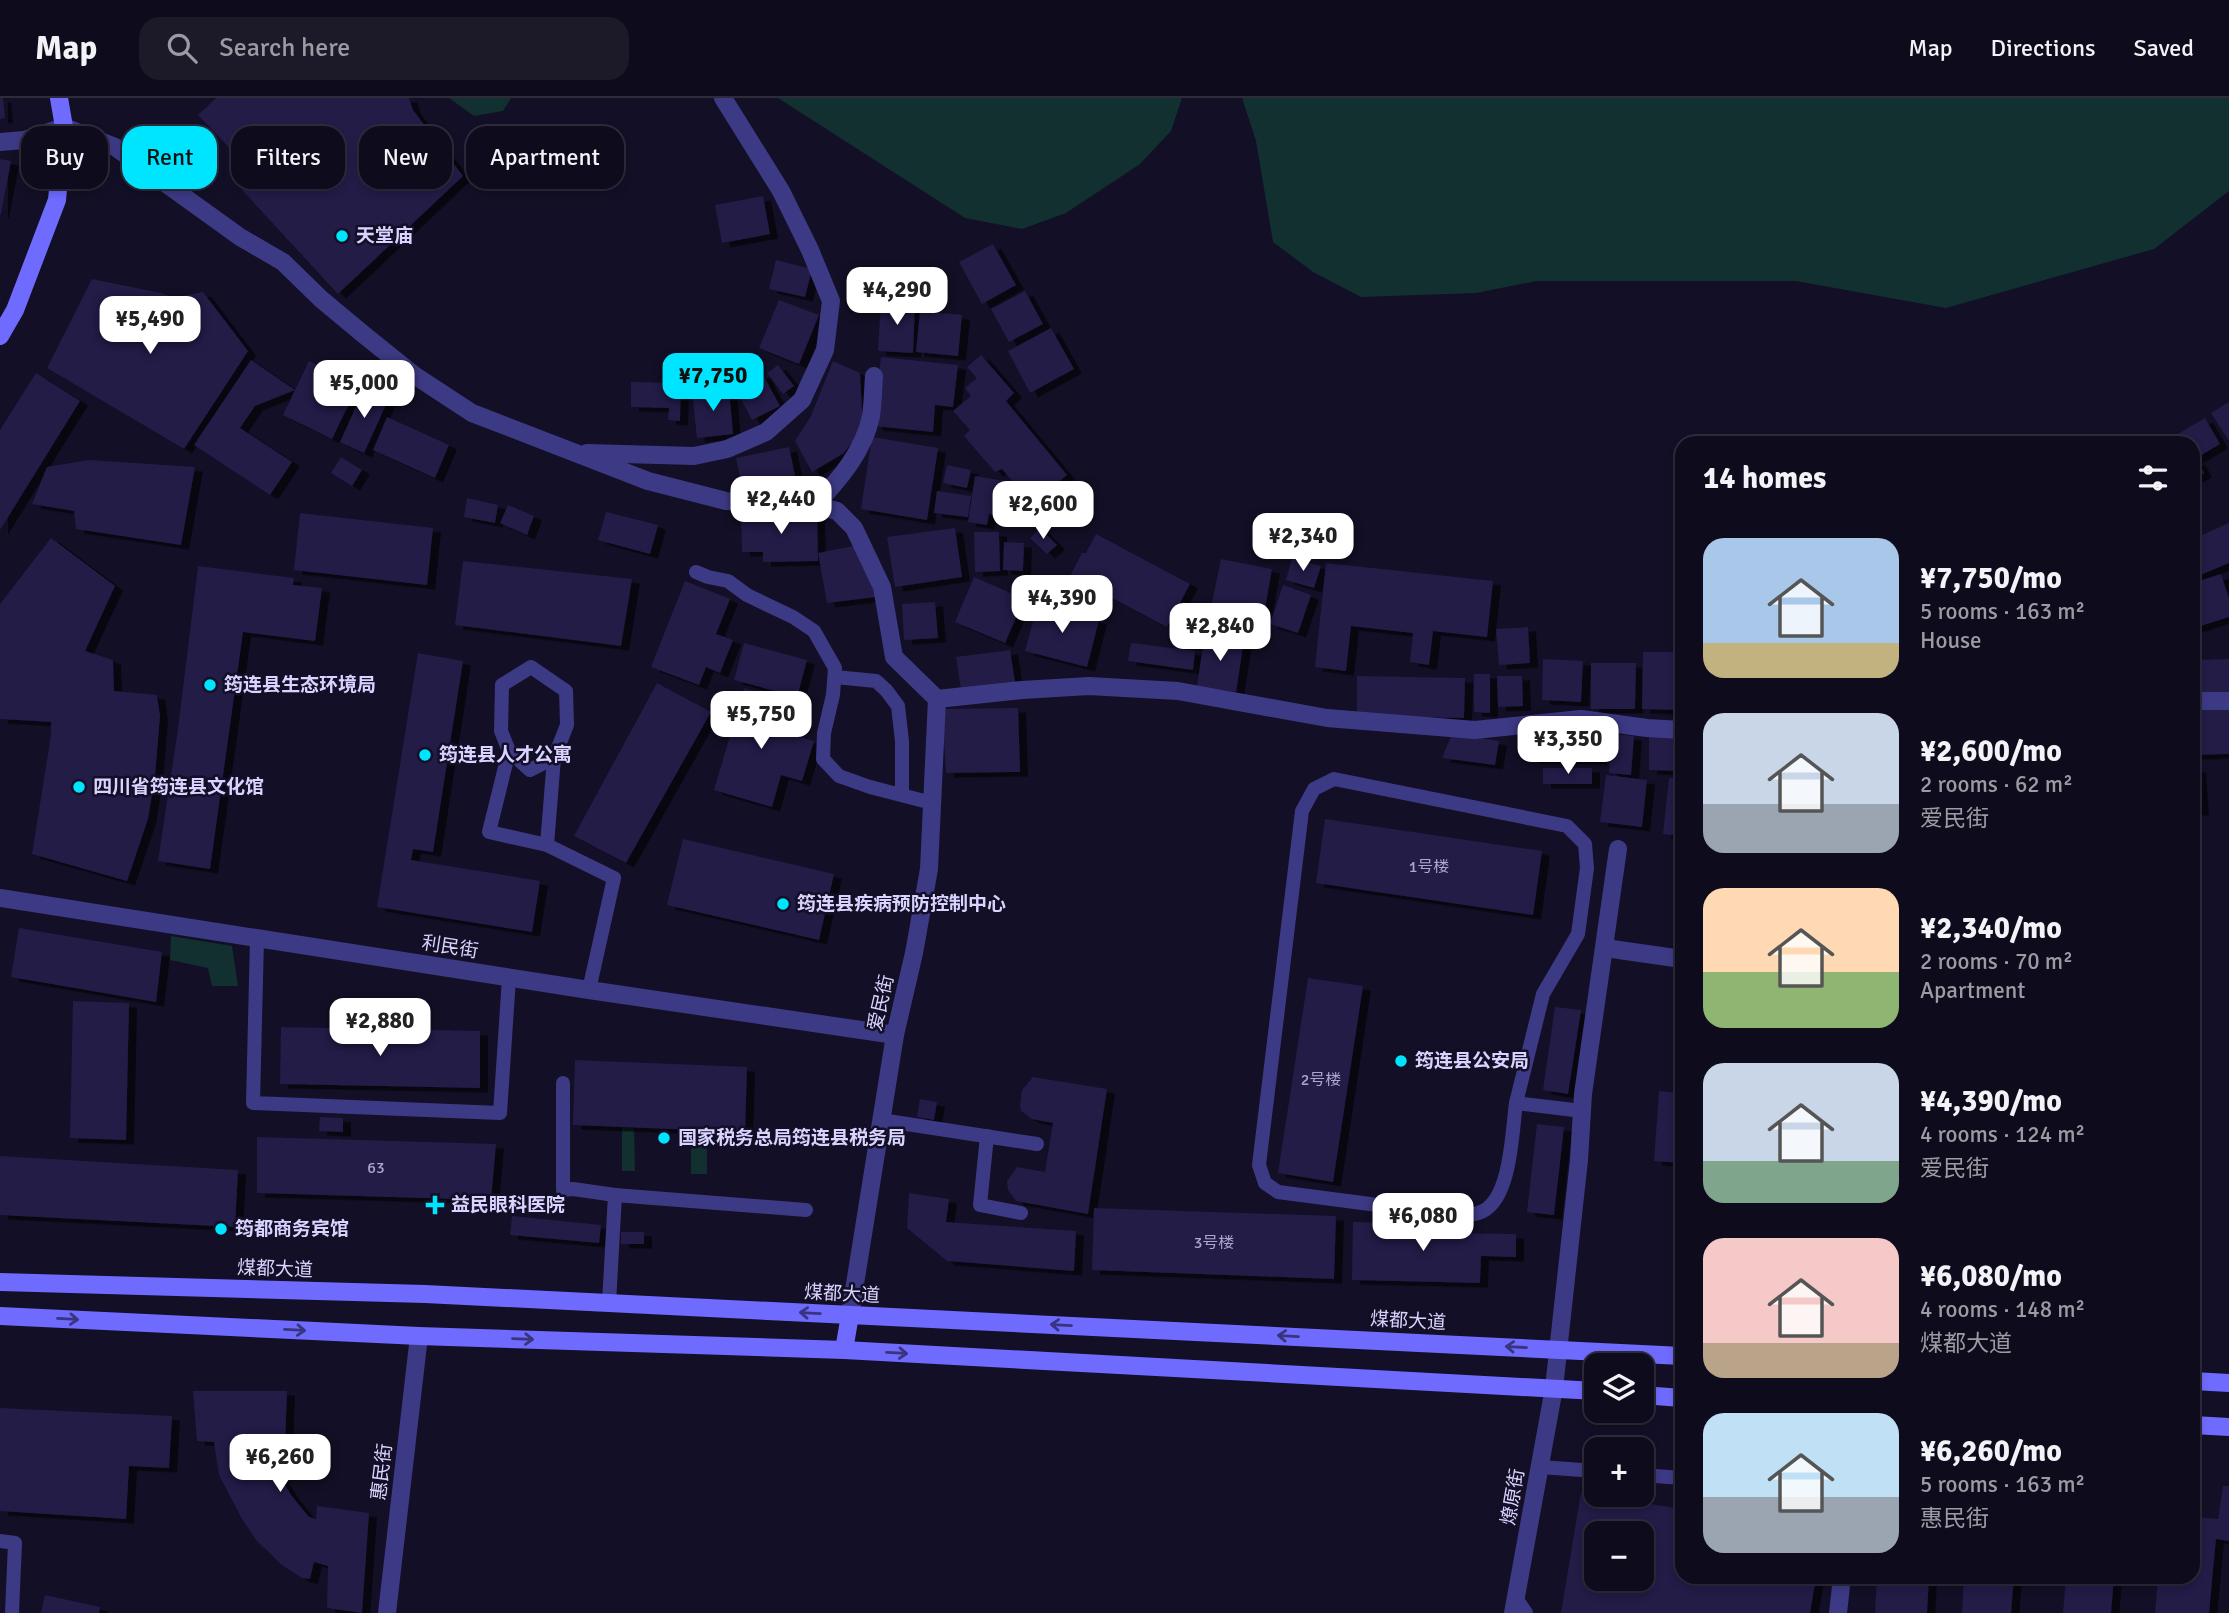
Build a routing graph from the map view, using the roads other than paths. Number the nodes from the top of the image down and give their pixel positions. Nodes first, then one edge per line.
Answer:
1 (59, 98) edge
2 (723, 98) edge
3 (64, 126) edge
4 (21, 140) edge
5 (0, 142) edge
6 (108, 144) edge
7 (58, 189) edge
8 (0, 336) edge
9 (874, 376) dead end
10 (573, 453) junction
11 (815, 505) junction
12 (695, 572) dead end
13 (835, 677) junction
14 (937, 699) junction
15 (2200, 701) edge
16 (2229, 701) edge
17 (1675, 730) edge
18 (509, 751) junction
19 (554, 758) junction
20 (902, 795) junction
21 (932, 803) junction
22 (547, 845) junction
23 (1618, 849) dead end
24 (0, 898) edge
25 (257, 939) junction
26 (1605, 948) junction
27 (1675, 959) edge
28 (509, 978) junction
29 (589, 990) junction
30 (895, 1035) junction
31 (563, 1083) dead end
32 (1516, 1103) junction
33 (1582, 1111) junction
34 (881, 1120) junction
35 (987, 1136) junction
36 (1037, 1144) dead end
37 (615, 1195) junction
38 (806, 1210) dead end
39 (1021, 1213) dead end
40 (0, 1282) edge
41 (609, 1303) junction
42 (850, 1315) junction
43 (0, 1316) edge
44 (419, 1336) junction
45 (1558, 1349) junction
46 (844, 1350) junction
47 (1675, 1356) edge
48 (2200, 1381) edge
49 (2229, 1383) edge
50 (1554, 1388) junction
51 (1584, 1390) edge
52 (1654, 1396) edge
53 (1675, 1397) edge
54 (2200, 1425) edge
55 (2229, 1427) edge
56 (1540, 1467) junction
57 (1584, 1470) edge
58 (1654, 1476) edge
59 (1675, 1477) edge
60 (0, 1541) edge
61 (1841, 1584) edge
62 (1518, 1608) edge
63 (12, 1613) edge
64 (387, 1613) edge
65 (1838, 1613) edge

1 - 3 main road
2 - 10 street
4 - 5 street
6 - 10 street
7 - 8 main road
9 - 11 street
10 - 11 street
11 - 14 street
12 - 13 lane
13 - 20 lane
13 - 20 lane
14 - 17 street
14 - 21 street, 爱民街
15 - 16 street
18 - 19 lane
18 - 19 lane
18 - 22 lane
19 - 22 lane
20 - 21 lane
21 - 30 street, 爱民街
22 - 29 lane
23 - 26 street, 燎原街
24 - 25 street, 利民街
25 - 28 street, 利民街
25 - 28 lane
26 - 27 street
26 - 33 street, 燎原街
28 - 29 street, 利民街
29 - 30 street, 利民街
30 - 34 street, 爱民街
31 - 37 lane
32 - 32 lane
32 - 33 lane
33 - 45 street, 燎原街
34 - 35 lane
34 - 42 street, 爱民街
35 - 36 lane
35 - 39 lane
37 - 38 lane
37 - 41 lane
40 - 41 main road, 煤都大道
42 -> 41 main road, 煤都大道
45 -> 42 main road, 煤都大道
42 - 46 main road
43 -> 44 main road
44 -> 46 main road
44 - 64 street, 惠民街
45 - 47 main road, 煤都大道
45 - 50 street, 燎原街
46 -> 50 main road
48 - 49 main road
50 - 51 main road
50 - 56 street, 燎原街
52 - 53 main road
54 - 55 main road
56 - 57 lane
56 - 62 street, 燎原街
58 - 59 lane
60 - 63 lane
61 - 65 street

